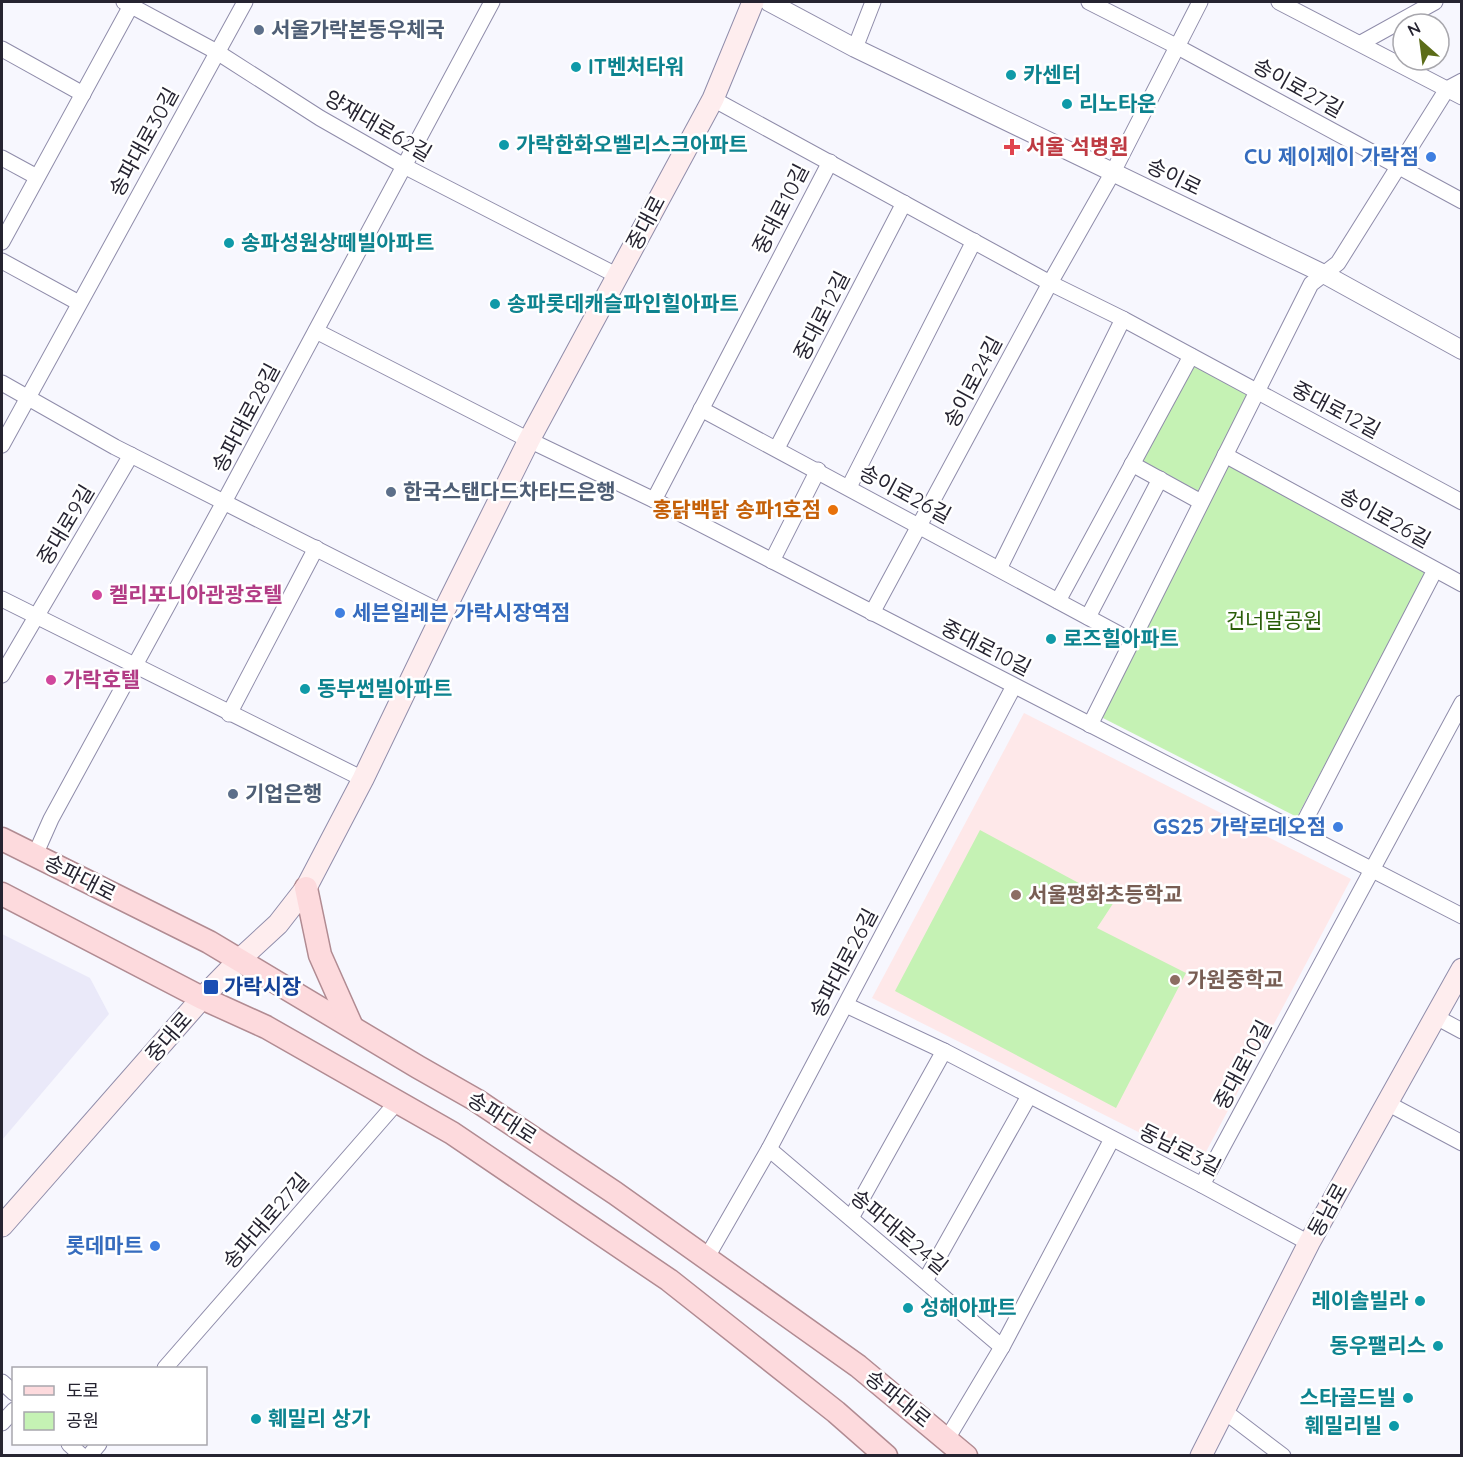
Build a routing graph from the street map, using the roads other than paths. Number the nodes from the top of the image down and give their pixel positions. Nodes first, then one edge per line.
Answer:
1 (245, 2) edge
2 (492, 2) edge
3 (753, 2) edge
4 (769, 2) edge
5 (873, 2) edge
6 (1089, 2) edge
7 (1200, 2) edge
8 (1279, 2) edge
9 (1435, 2) edge
10 (129, 3) edge
11 (1361, 43) junction
12 (1176, 46) junction
13 (855, 48) junction
14 (2, 50) edge
15 (217, 52) junction
16 (1461, 81) edge
17 (1447, 89) junction
18 (83, 94) junction
19 (1461, 97) edge
20 (713, 99) junction
21 (2, 158) edge
22 (830, 162) junction
23 (404, 166) junction
24 (1398, 167) junction
25 (1113, 172) junction
26 (37, 177) junction
27 (1461, 201) edge
28 (904, 202) junction
29 (974, 241) junction
30 (2, 242) edge
31 (2, 261) edge
32 (1324, 274) junction
33 (618, 276) junction
34 (1050, 283) junction
35 (80, 303) junction
36 (1123, 319) junction
37 (316, 331) junction
38 (1461, 350) edge
39 (1191, 356) junction
40 (2, 383) edge
41 (1257, 391) junction
42 (27, 399) junction
43 (701, 409) junction
44 (530, 441) junction
45 (2, 445) edge
46 (777, 448) junction
47 (131, 455) junction
48 (1225, 455) junction
49 (1132, 464) junction
50 (818, 470) junction
51 (1160, 479) junction
52 (849, 488) junction
53 (654, 500) junction
54 (224, 502) junction
55 (1201, 502) junction
56 (1461, 502) edge
57 (919, 525) junction
58 (316, 548) junction
59 (772, 561) junction
60 (999, 569) junction
61 (1435, 570) junction
62 (1461, 584) edge
63 (2, 599) edge
64 (1058, 601) junction
65 (443, 613) junction
66 (873, 613) junction
67 (36, 616) junction
68 (1088, 617) junction
69 (1132, 641) junction
70 (135, 666) junction
71 (2, 675) edge
72 (1014, 686) junction
73 (1461, 703) edge
74 (229, 714) junction
75 (1090, 725) junction
76 (363, 779) junction
77 (1299, 832) junction
78 (2, 839) edge
79 (35, 855) junction
80 (1372, 870) junction
81 (306, 888) junction
82 (2, 894) edge
83 (1461, 916) edge
84 (239, 960) junction
85 (1461, 969) edge
86 (202, 998) junction
87 (846, 1005) junction
88 (1436, 1017) junction
89 (352, 1027) junction
90 (1461, 1031) edge
91 (944, 1051) junction
92 (1029, 1096) junction
93 (398, 1101) junction
94 (1387, 1103) junction
95 (1113, 1139) junction
96 (1461, 1143) edge
97 (769, 1149) junction
98 (1203, 1185) junction
99 (851, 1218) junction
100 (2, 1226) edge
101 (1310, 1243) junction
102 (707, 1257) junction
103 (925, 1281) junction
104 (1002, 1347) junction
105 (166, 1367) edge
106 (1224, 1411) junction
107 (947, 1439) junction
108 (886, 1455) edge
109 (966, 1455) edge
110 (1201, 1455) edge
111 (1283, 1455) edge

1 - 15 street, 송파대로30길
2 - 23 street, 송파대로28길
3 - 20 main road, 중대로
4 - 13 street, 송이로
5 - 13 street
6 - 12 street, 송이로27길
7 - 12 street, 송이로24길
8 - 11 street
9 - 11 street
10 - 15 street, 양재대로62길
10 - 18 street
11 - 17 street
12 - 24 street, 송이로27길
12 - 25 street, 송이로24길
13 - 25 street, 송이로
14 - 18 street
15 - 23 street, 양재대로62길
15 - 35 street, 송파대로30길
16 - 17 street
17 - 19 street
17 - 24 street
18 - 26 street
20 - 22 street, 중대로12길
20 - 33 main road, 중대로
21 - 26 street
22 - 28 street, 중대로12길
22 - 43 street, 중대로10길
23 - 33 street, 양재대로62길
23 - 37 street, 송파대로28길
24 - 27 street, 송이로27길
24 - 32 street
25 - 32 street, 송이로
25 - 34 street, 송이로24길
26 - 30 street
28 - 29 street, 중대로12길
28 - 46 street, 중대로12길
29 - 34 street, 중대로12길
29 - 52 street
31 - 35 street
32 - 38 street, 송이로
32 - 41 street
33 - 44 main road, 중대로
34 - 36 street, 중대로12길
34 - 57 street, 송이로24길
35 - 42 street, 송파대로30길
36 - 39 street, 중대로12길
36 - 60 street
37 - 44 street
37 - 54 street, 송파대로28길
39 - 41 street, 중대로12길
39 - 49 street
40 - 42 street
41 - 48 street
41 - 56 street, 중대로12길
42 - 45 street, 송파대로30길
42 - 47 street
43 - 46 street, 송이로26길
43 - 53 street, 중대로10길
44 - 53 street, 중대로10길
44 - 65 main road, 중대로
46 - 50 street, 송이로26길
47 - 54 street
47 - 67 street, 중대로9길
48 - 55 street
48 - 61 street, 송이로26길
49 - 51 street
49 - 64 street
50 - 52 street, 송이로26길
50 - 59 street
51 - 55 street
51 - 68 street
52 - 57 street, 송이로26길
53 - 59 street, 중대로10길
54 - 58 street
54 - 70 street, 송파대로28길
55 - 69 street
57 - 60 street, 송이로26길
57 - 66 street, 송이로24길
58 - 65 street
58 - 74 street
59 - 66 street, 중대로10길
60 - 64 street, 송이로26길
61 - 62 street, 송이로26길
61 - 77 street
63 - 67 street
64 - 68 street, 송이로26길
65 - 76 main road, 중대로
66 - 72 street, 중대로10길
67 - 70 street
67 - 71 street
68 - 69 street, 송이로26길
69 - 75 street
70 - 74 street
70 - 79 street, 송파대로28길
72 - 75 street, 중대로10길
72 - 87 street, 송파대로26길
73 - 80 street, 중대로10길
74 - 76 street
75 - 77 street, 중대로10길
76 - 81 main road, 중대로
77 - 80 street, 중대로10길
78 - 79 main road, 송파대로
79 - 84 main road, 송파대로
80 - 83 street, 중대로10길
80 - 98 street, 중대로10길
81 - 84 main road, 중대로
81 - 89 main road
82 - 86 main road, 송파대로
84 - 86 main road, 중대로
84 - 89 main road, 송파대로
85 - 88 main road, 동남로
86 - 93 main road, 송파대로
86 - 100 main road, 중대로
87 - 91 street, 동남로3길
87 - 97 street, 송파대로26길
88 - 90 street
88 - 94 main road, 동남로
89 - 102 main road, 송파대로
91 - 92 street, 동남로3길
91 - 99 street
92 - 95 street, 동남로3길
92 - 103 street
93 - 105 street, 송파대로27길
93 - 108 main road, 송파대로
94 - 96 street
94 - 101 main road, 동남로
95 - 98 street, 동남로3길
95 - 104 street
97 - 99 street, 송파대로24길
97 - 102 street, 송파대로26길
98 - 101 street, 동남로3길
99 - 103 street, 송파대로24길
101 - 106 main road, 동남로
102 - 107 main road, 송파대로
103 - 104 street, 송파대로24길
104 - 107 street
106 - 110 main road, 동남로
106 - 111 street
107 - 109 main road, 송파대로

